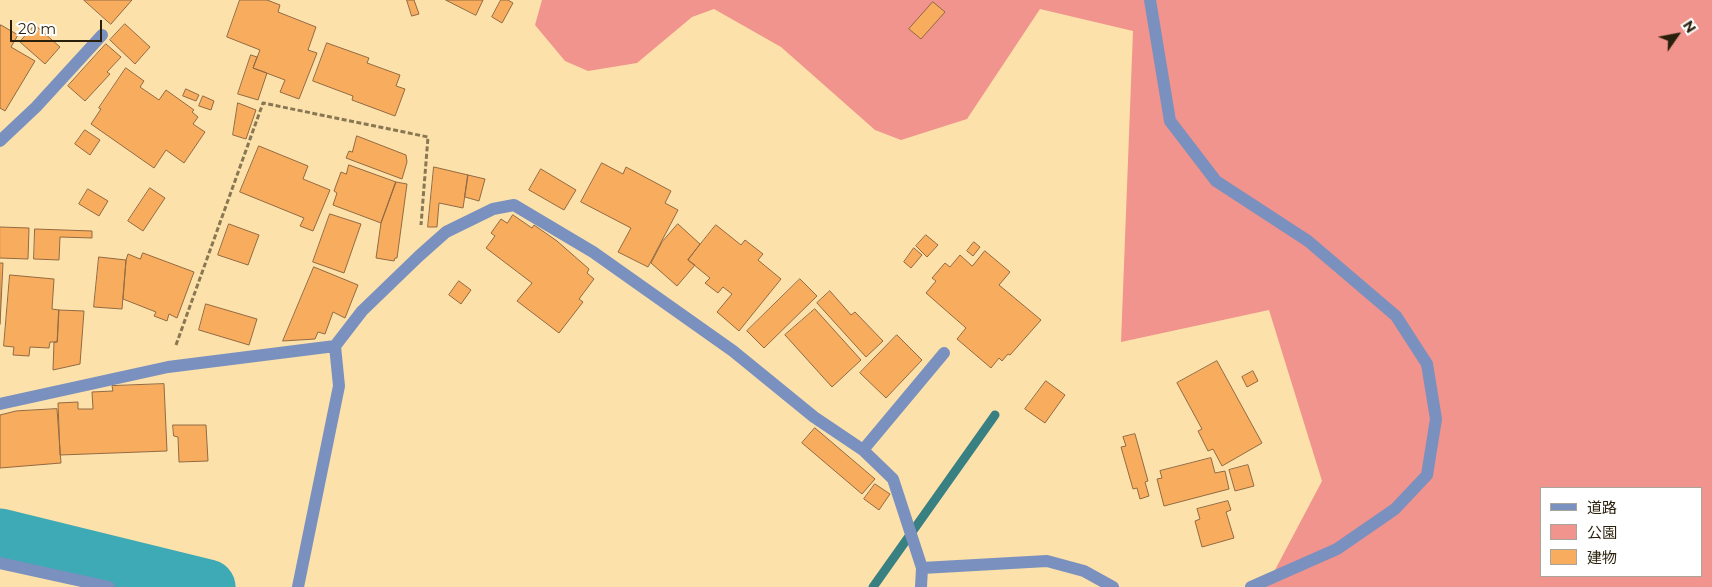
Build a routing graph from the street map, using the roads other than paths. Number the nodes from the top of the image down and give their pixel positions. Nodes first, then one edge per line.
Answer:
1 (1150, 0) edge
2 (102, 35) dead end
3 (0, 141) edge
4 (335, 346) junction
5 (944, 353) dead end
6 (0, 404) edge
7 (863, 450) junction
8 (0, 563) edge
9 (922, 568) junction
10 (109, 587) edge
11 (298, 587) edge
12 (921, 587) edge
13 (1113, 587) edge
14 (1251, 587) edge

1 - 14 street
2 - 3 street
4 - 6 street
4 - 7 street
4 - 11 street
5 - 7 street
7 - 9 street
8 - 10 street
9 - 12 street
9 - 13 street

